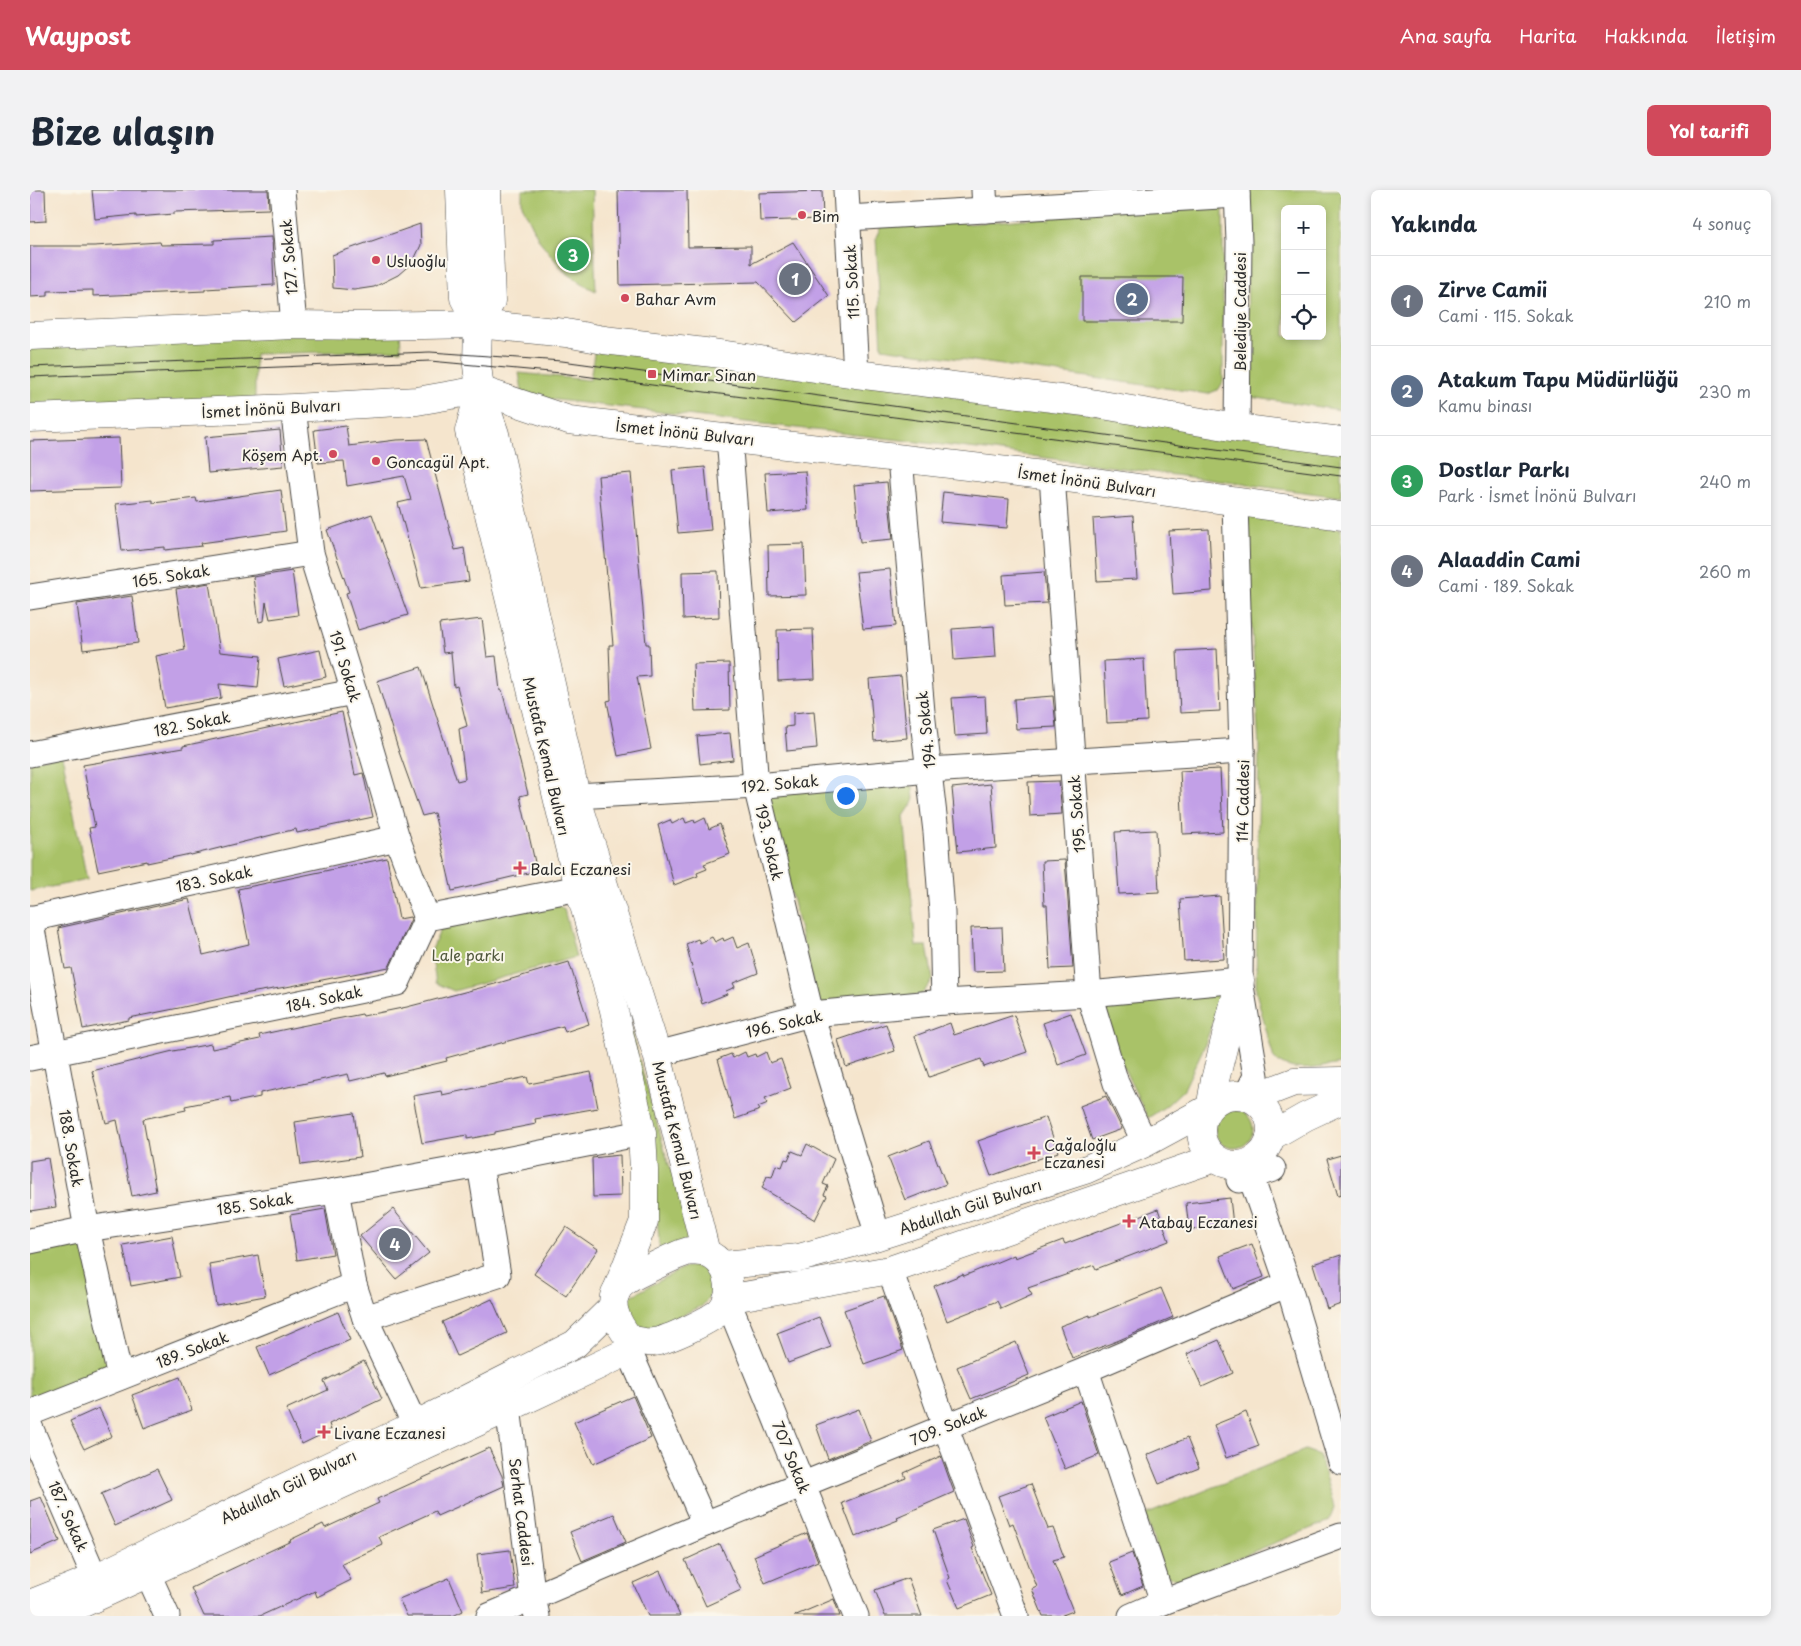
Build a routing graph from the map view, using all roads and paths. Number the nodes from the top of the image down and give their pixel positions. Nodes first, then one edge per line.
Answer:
1 (282, 190) edge
2 (460, 190) edge
3 (487, 190) edge
4 (846, 190) edge
5 (1237, 193) edge
6 (984, 200) edge
7 (847, 218) junction
8 (294, 324) junction
9 (478, 324) junction
10 (30, 336) edge
11 (856, 374) junction
12 (480, 390) junction
13 (293, 408) junction
14 (30, 418) edge
15 (1237, 428) junction
16 (729, 437) junction
17 (1341, 441) edge
18 (900, 458) junction
19 (1052, 476) junction
20 (1236, 502) junction
21 (1341, 516) edge
22 (312, 553) junction
23 (30, 597) edge
24 (354, 692) junction
25 (1242, 751) junction
26 (30, 754) edge
27 (1072, 760) junction
28 (929, 770) junction
29 (756, 786) junction
30 (576, 796) junction
31 (397, 838) junction
32 (579, 888) junction
33 (427, 918) junction
34 (30, 919) edge
35 (1240, 980) junction
36 (1089, 994) junction
37 (944, 1002) junction
38 (811, 1014) junction
39 (55, 1054) junction
40 (657, 1054) junction
41 (30, 1058) edge
42 (1341, 1081) edge
43 (1249, 1097) junction
44 (1341, 1100) edge
45 (1209, 1107) junction
46 (642, 1132) junction
47 (1270, 1137) junction
48 (1145, 1143) junction
49 (1215, 1158) junction
50 (480, 1165) junction
51 (1252, 1172) junction
52 (336, 1191) junction
53 (87, 1229) junction
54 (878, 1236) junction
55 (30, 1241) edge
56 (715, 1259) junction
57 (890, 1270) junction
58 (1288, 1284) junction
59 (354, 1285) junction
60 (727, 1299) junction
61 (614, 1301) junction
62 (365, 1318) junction
63 (630, 1345) junction
64 (1086, 1370) junction
65 (120, 1377) junction
66 (508, 1408) junction
67 (30, 1413) edge
68 (416, 1425) junction
69 (945, 1426) junction
70 (30, 1427) edge
71 (1341, 1462) edge
72 (803, 1484) junction
73 (705, 1524) junction
74 (1341, 1536) edge
75 (148, 1574) junction
76 (95, 1578) junction
77 (1163, 1602) junction
78 (30, 1604) edge
79 (535, 1607) edge
80 (55, 1616) edge
81 (167, 1616) edge
82 (489, 1616) edge
83 (856, 1616) edge
84 (1016, 1616) edge
85 (1131, 1616) edge

1 - 8 street, 127. Sokak
2 - 9 main road, Mustafa Kemal Bulvarı
3 - 9 main road, Mustafa Kemal Bulvarı
4 - 7 street, 115. Sokak
5 - 6 street, Belediye Caddesi
5 - 15 street, Belediye Caddesi
6 - 7 street, Belediye Caddesi
7 - 11 street, 115. Sokak
8 - 9 main road
8 - 10 main road
9 - 11 main road
9 - 12 main road, Mustafa Kemal Bulvarı
11 - 15 main road
12 - 13 main road, İsmet İnönü Bulvarı
12 - 16 main road, İsmet İnönü Bulvarı
12 - 30 main road, Mustafa Kemal Bulvarı
12 - 32 main road, Mustafa Kemal Bulvarı
13 - 14 main road, İsmet İnönü Bulvarı
13 - 22 street, 191. Sokak
15 - 17 main road
16 - 18 main road, İsmet İnönü Bulvarı
16 - 29 street, 193. Sokak
18 - 19 main road, İsmet İnönü Bulvarı
18 - 28 street, 194. Sokak
19 - 20 main road, İsmet İnönü Bulvarı
19 - 27 street, 195. Sokak
20 - 21 main road, İsmet İnönü Bulvarı
20 - 25 street, 114 Caddesi
22 - 23 street, 165. Sokak
22 - 24 street, 191. Sokak
24 - 26 street, 182. Sokak
24 - 31 street, 191. Sokak
25 - 27 street, 192. Sokak
25 - 35 street, 114 Caddesi
27 - 28 street, 192. Sokak
27 - 36 street, 195. Sokak
28 - 29 street, 192. Sokak
28 - 37 street, 194. Sokak
29 - 30 street, 192. Sokak
29 - 38 street, 193. Sokak
30 - 40 main road, Mustafa Kemal Bulvarı
31 - 33 street, 191. Sokak
31 - 34 street, 183. Sokak
32 - 33 street
32 - 46 main road, Mustafa Kemal Bulvarı
33 - 39 street, 184. Sokak
34 - 39 street, 188. Sokak
35 - 36 street, 196. Sokak
35 - 43 street, 114 Caddesi
35 - 45 main road
36 - 37 street, 196. Sokak
36 - 48 street, 195. Sokak
37 - 38 street, 196. Sokak
38 - 40 street, 196. Sokak
38 - 54 street, 193. Sokak
39 - 41 street, 184. Sokak
39 - 53 street, 188. Sokak
40 - 56 main road, Mustafa Kemal Bulvarı
42 - 43 main road
43 - 45 main road
43 - 47 main road
44 - 47 main road
45 - 48 main road, Abdullah Gül Bulvarı
45 - 49 main road
46 - 50 street, 185. Sokak
46 - 61 main road, Mustafa Kemal Bulvarı
47 - 51 main road
48 - 54 main road, Abdullah Gül Bulvarı
49 - 51 main road
49 - 57 main road
50 - 52 street, 185. Sokak
50 - 62 street
51 - 58 street
52 - 53 street, 185. Sokak
52 - 59 street
53 - 55 street, 185. Sokak
53 - 65 street, 188. Sokak
54 - 56 main road, Abdullah Gül Bulvarı
56 - 60 main road
56 - 61 main road
57 - 60 main road
57 - 69 street
58 - 64 street, 709. Sokak
58 - 71 street
59 - 62 street
59 - 65 street, 189. Sokak
60 - 63 main road
60 - 72 street, 707 Sokak
61 - 63 main road
61 - 68 main road, Abdullah Gül Bulvarı
62 - 68 street
63 - 66 main road, Abdullah Gül Bulvarı
63 - 73 street
64 - 69 street, 709. Sokak
64 - 77 street
65 - 67 street, 189. Sokak
66 - 75 main road, Abdullah Gül Bulvarı
66 - 79 street, Serhat Caddesi
68 - 76 main road, Abdullah Gül Bulvarı
69 - 72 street, 709. Sokak
69 - 84 street
70 - 76 street, 187. Sokak
72 - 73 street, 709. Sokak
72 - 83 street, 707 Sokak
73 - 79 street, 709. Sokak
74 - 77 street
75 - 80 main road, Abdullah Gül Bulvarı
75 - 81 street
76 - 78 main road, Abdullah Gül Bulvarı
77 - 85 street
79 - 82 street, 709. Sokak

